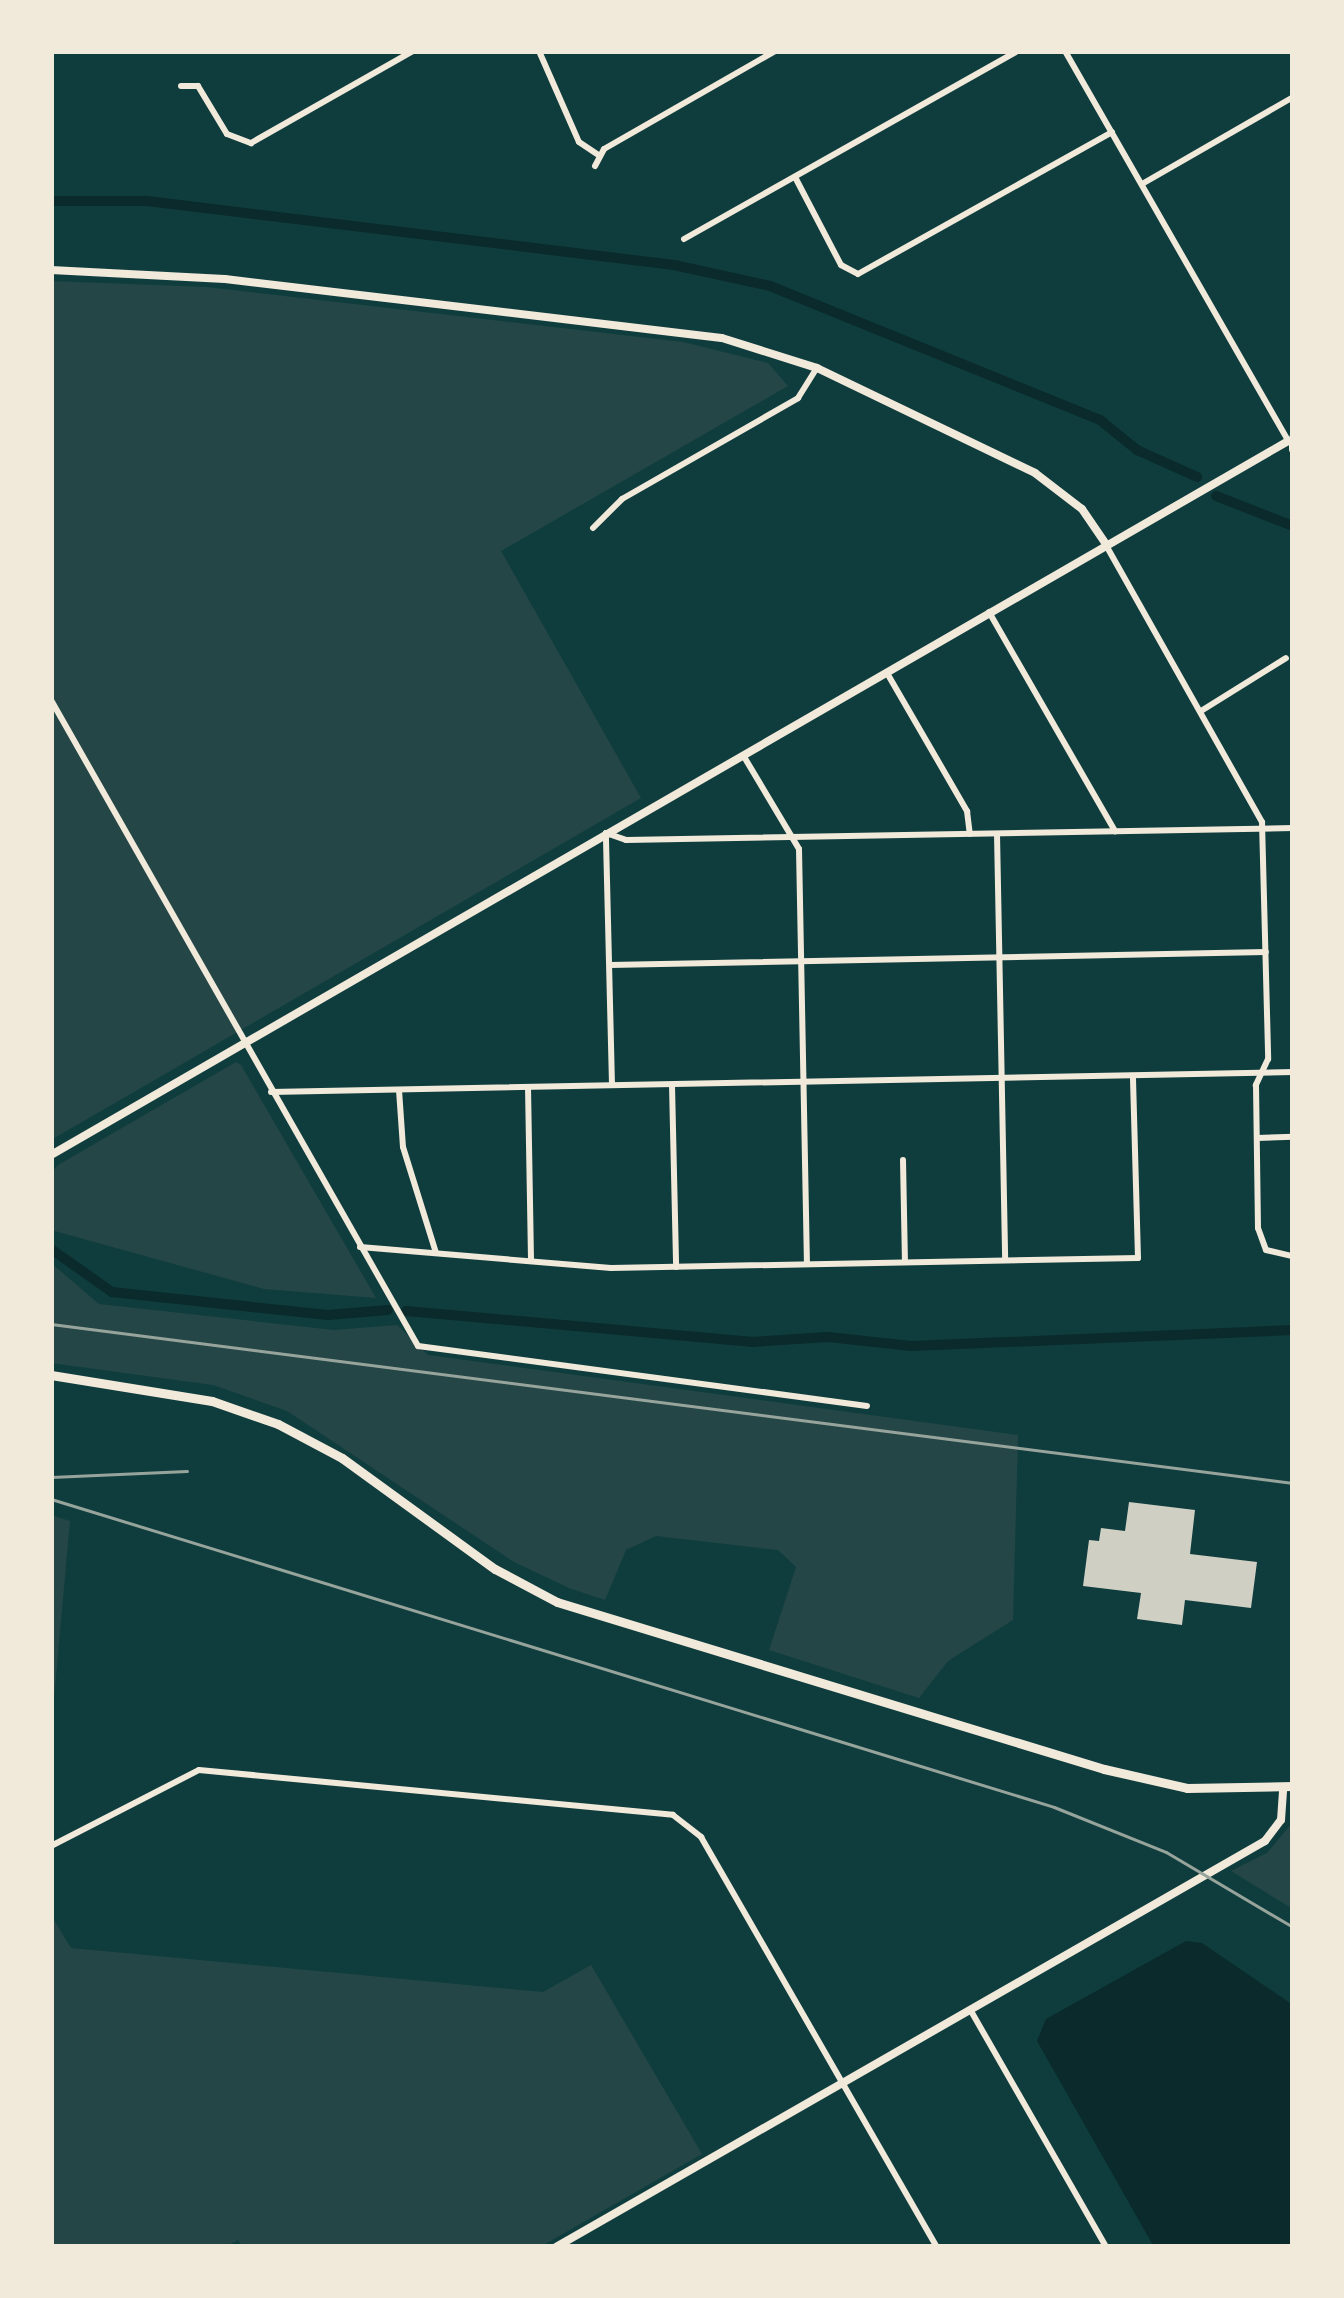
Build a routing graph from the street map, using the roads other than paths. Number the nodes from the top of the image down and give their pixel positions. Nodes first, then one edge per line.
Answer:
1 (413, 51) edge
2 (539, 51) edge
3 (776, 51) edge
4 (1018, 51) edge
5 (1065, 51) edge
6 (181, 86) dead end
7 (1293, 98) edge
8 (1112, 132) junction
9 (598, 155) junction
10 (595, 166) dead end
11 (795, 177) junction
12 (1142, 184) junction
13 (684, 239) dead end
14 (51, 270) edge
15 (818, 368) junction
16 (1291, 443) edge
17 (593, 528) dead end
18 (1106, 544) junction
19 (989, 612) junction
20 (1286, 658) dead end
21 (886, 671) junction
22 (51, 700) edge
23 (1201, 711) junction
24 (742, 754) junction
25 (1293, 828) edge
26 (1263, 829) junction
27 (1115, 831) junction
28 (606, 833) junction
29 (970, 834) junction
30 (998, 834) junction
31 (795, 837) junction
32 (1266, 952) junction
33 (1000, 957) junction
34 (802, 962) junction
35 (609, 965) junction
36 (242, 1044) junction
37 (1293, 1072) edge
38 (1261, 1073) junction
39 (1133, 1076) junction
40 (1002, 1078) junction
41 (804, 1082) junction
42 (612, 1085) junction
43 (672, 1085) junction
44 (528, 1087) junction
45 (399, 1090) junction
46 (270, 1092) junction
47 (1293, 1137) edge
48 (1257, 1138) junction
49 (51, 1155) edge
50 (903, 1160) dead end
51 (360, 1247) junction
52 (436, 1253) junction
53 (1293, 1256) edge
54 (1005, 1260) junction
55 (531, 1261) junction
56 (905, 1262) junction
57 (807, 1264) junction
58 (676, 1267) junction
59 (51, 1376) edge
60 (867, 1406) dead end
61 (1288, 1787) edge
62 (51, 1846) edge
63 (971, 2010) junction
64 (844, 2083) junction
65 (556, 2247) edge
66 (938, 2247) edge
67 (1106, 2247) edge

1 - 6 street
2 - 9 street
3 - 9 street
4 - 11 street
5 - 8 street
7 - 12 street
8 - 11 street
8 - 12 street
9 - 10 street
11 - 13 street
12 - 16 street
14 - 15 street
15 - 17 street
15 - 18 street
16 - 18 street
18 - 19 street
18 - 23 street
19 - 21 street
19 - 27 street
20 - 23 street
21 - 24 street
21 - 29 street
22 - 36 street
23 - 26 street
24 - 28 street
24 - 31 street
25 - 26 street
26 - 27 street
26 - 32 street
27 - 30 street
28 - 31 street
28 - 35 street
28 - 36 street
29 - 30 street
29 - 31 street
30 - 33 street
31 - 34 street
32 - 33 street
32 - 38 street
33 - 34 street
33 - 40 street
34 - 35 street
34 - 41 street
35 - 42 street
36 - 46 street
36 - 49 street
37 - 38 street
38 - 39 street
38 - 48 street
39 - 40 street
39 - 54 street
40 - 41 street
40 - 54 street
41 - 43 street
41 - 57 street
42 - 43 street
42 - 44 street
43 - 58 street
44 - 45 street
44 - 55 street
45 - 46 street
45 - 52 street
46 - 51 street
47 - 48 street
48 - 53 street
50 - 56 street
51 - 52 street
51 - 60 street
52 - 55 street
54 - 56 street
55 - 58 street
56 - 57 street
57 - 58 street
59 - 61 main road
61 - 63 street
62 - 64 street
63 - 64 street
63 - 67 street
64 - 65 street
64 - 66 street

